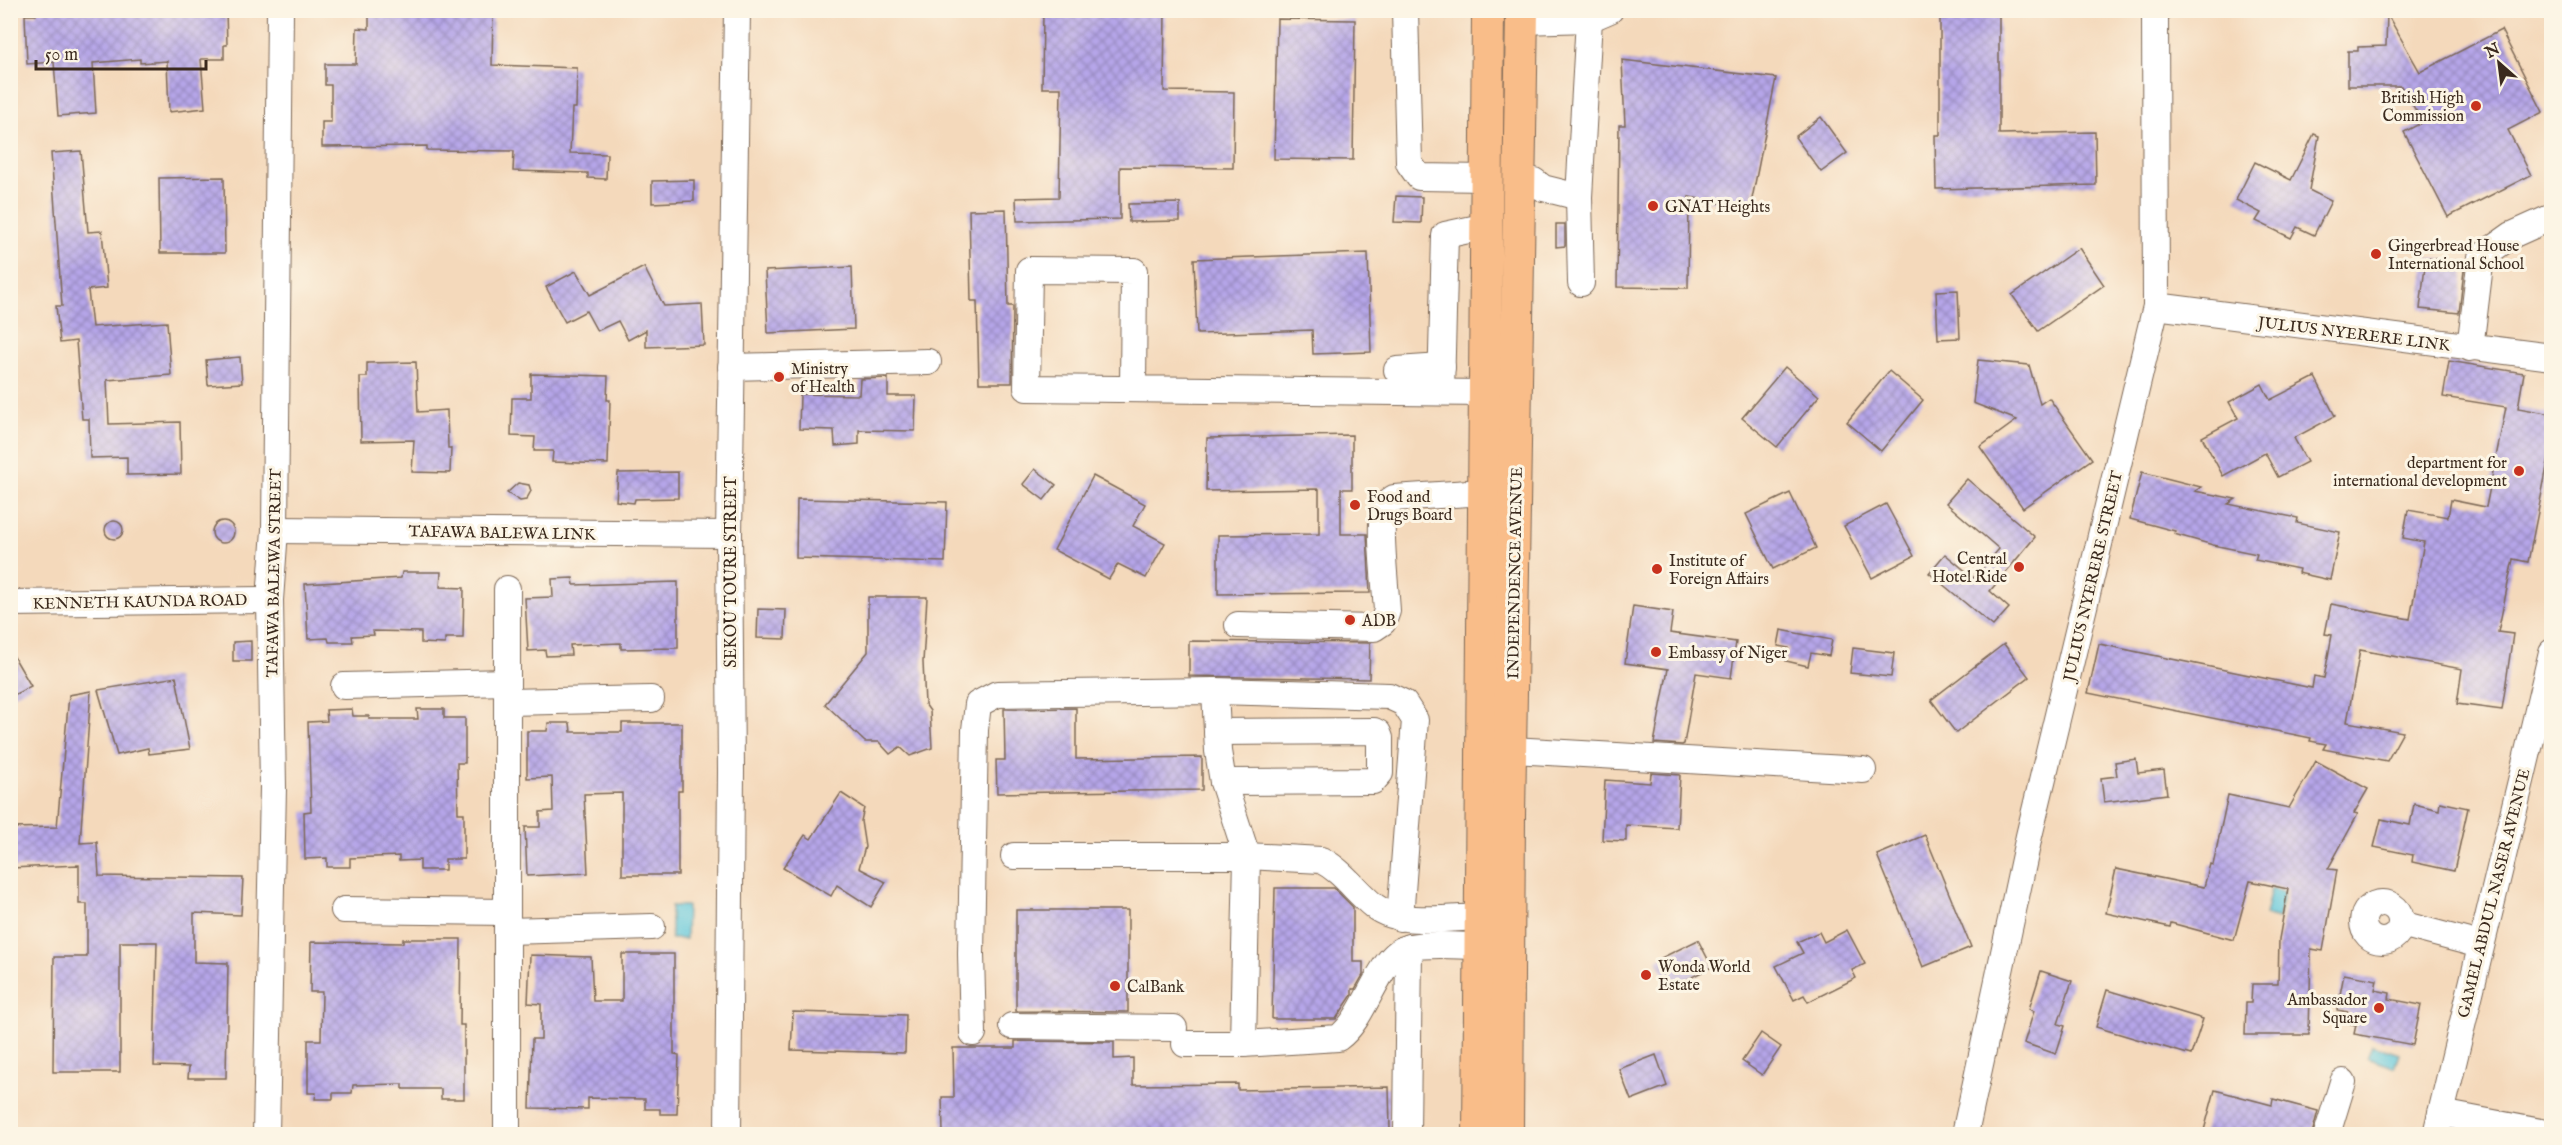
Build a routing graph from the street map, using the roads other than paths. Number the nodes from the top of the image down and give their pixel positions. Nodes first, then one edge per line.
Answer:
1 (280, 10) edge
2 (737, 10) edge
3 (1405, 10) edge
4 (1488, 10) edge
5 (2155, 10) edge
6 (1600, 15) edge
7 (1522, 16) edge
8 (1487, 178) junction
9 (1519, 180) junction
10 (1579, 197) junction
11 (2552, 217) edge
12 (1486, 226) junction
13 (1581, 283) dead end
14 (2156, 306) junction
15 (2470, 348) junction
16 (2552, 357) edge
17 (927, 362) dead end
18 (731, 367) junction
19 (1397, 370) dead end
20 (1441, 379) junction
21 (1132, 388) junction
22 (1485, 393) junction
23 (1484, 492) junction
24 (275, 530) junction
25 (729, 534) junction
26 (507, 589) dead end
27 (270, 600) junction
28 (10, 603) edge
29 (1238, 625) dead end
30 (2552, 652) edge
31 (344, 686) dead end
32 (1215, 691) junction
33 (507, 692) junction
34 (651, 699) dead end
35 (1217, 732) junction
36 (1511, 750) junction
37 (1863, 770) dead end
38 (1223, 782) junction
39 (1014, 856) dead end
40 (1246, 856) junction
41 (344, 910) dead end
42 (1400, 918) junction
43 (507, 921) junction
44 (2401, 924) dead end
45 (652, 927) dead end
46 (1480, 931) junction
47 (2480, 945) junction
48 (1409, 947) junction
49 (1012, 1026) dead end
50 (973, 1033) dead end
51 (1243, 1044) junction
52 (2343, 1082) dead end
53 (2439, 1124) edge
54 (266, 1134) edge
55 (507, 1134) edge
56 (729, 1134) edge
57 (1407, 1134) edge
58 (1479, 1134) edge
59 (1507, 1134) edge
60 (1965, 1134) edge
61 (2327, 1134) edge
62 (2551, 1134) edge

1 - 24 street, TAFAWA BALEWA STREET
2 - 18 street, SEKOU TOURE STREET
3 - 8 street
4 - 8 main road, INDEPENDENCE AVENUE
5 - 14 street, JULIUS NYERERE STREET
6 - 7 street
6 - 10 street
7 - 9 main road, INDEPENDENCE AVENUE
8 - 12 main road, INDEPENDENCE AVENUE
9 - 10 street
9 - 36 main road, INDEPENDENCE AVENUE
10 - 13 street
11 - 15 street
12 - 20 street
12 - 22 main road, INDEPENDENCE AVENUE
14 - 15 street, JULIUS NYERERE LINK
14 - 60 street, JULIUS NYERERE STREET
15 - 16 street, JULIUS NYERERE LINK
17 - 18 street
18 - 25 street, SEKOU TOURE STREET
19 - 20 street
20 - 21 street
20 - 22 street
21 - 21 street
22 - 23 main road, INDEPENDENCE AVENUE
23 - 29 street
23 - 46 main road, INDEPENDENCE AVENUE
24 - 25 street, TAFAWA BALEWA LINK
24 - 27 street, TAFAWA BALEWA STREET
25 - 56 street, SEKOU TOURE STREET
26 - 33 street
27 - 28 street, KENNETH KAUNDA ROAD
27 - 54 street, TAFAWA BALEWA STREET
30 - 47 street, GAMEL ABDUL NASER AVENUE
31 - 33 street
32 - 35 street
32 - 42 street
32 - 50 street
33 - 34 street
33 - 43 street
35 - 38 street
35 - 38 street
36 - 37 street
36 - 59 main road, INDEPENDENCE AVENUE
38 - 40 street
39 - 40 street
40 - 42 street
40 - 51 street
41 - 43 street
42 - 46 street
43 - 45 street
43 - 55 street
44 - 47 street
46 - 48 street
46 - 58 main road, INDEPENDENCE AVENUE
47 - 53 street, GAMEL ABDUL NASER AVENUE
48 - 51 street
48 - 57 street
49 - 51 street
52 - 61 street
53 - 62 street

